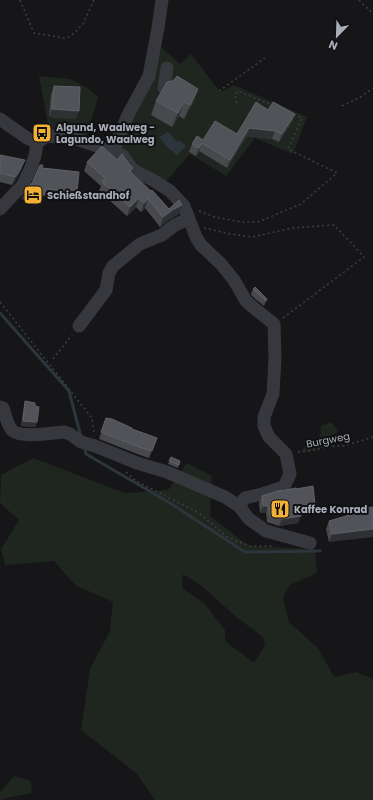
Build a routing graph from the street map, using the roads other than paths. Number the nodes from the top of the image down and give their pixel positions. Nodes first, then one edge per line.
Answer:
1 (162, 0) edge
2 (167, 68) dead end
3 (164, 88) edge
4 (0, 119) edge
5 (37, 143) junction
6 (113, 151) junction
7 (0, 209) edge
8 (188, 216) junction
9 (79, 326) road end
10 (0, 407) edge
11 (239, 506) junction
12 (310, 543) dead end

1 - 6 lane
2 - 3 lane
4 - 5 lane
5 - 6 lane
5 - 7 lane
6 - 8 lane
8 - 9 lane
8 - 11 lane
10 - 11 lane
11 - 12 lane

